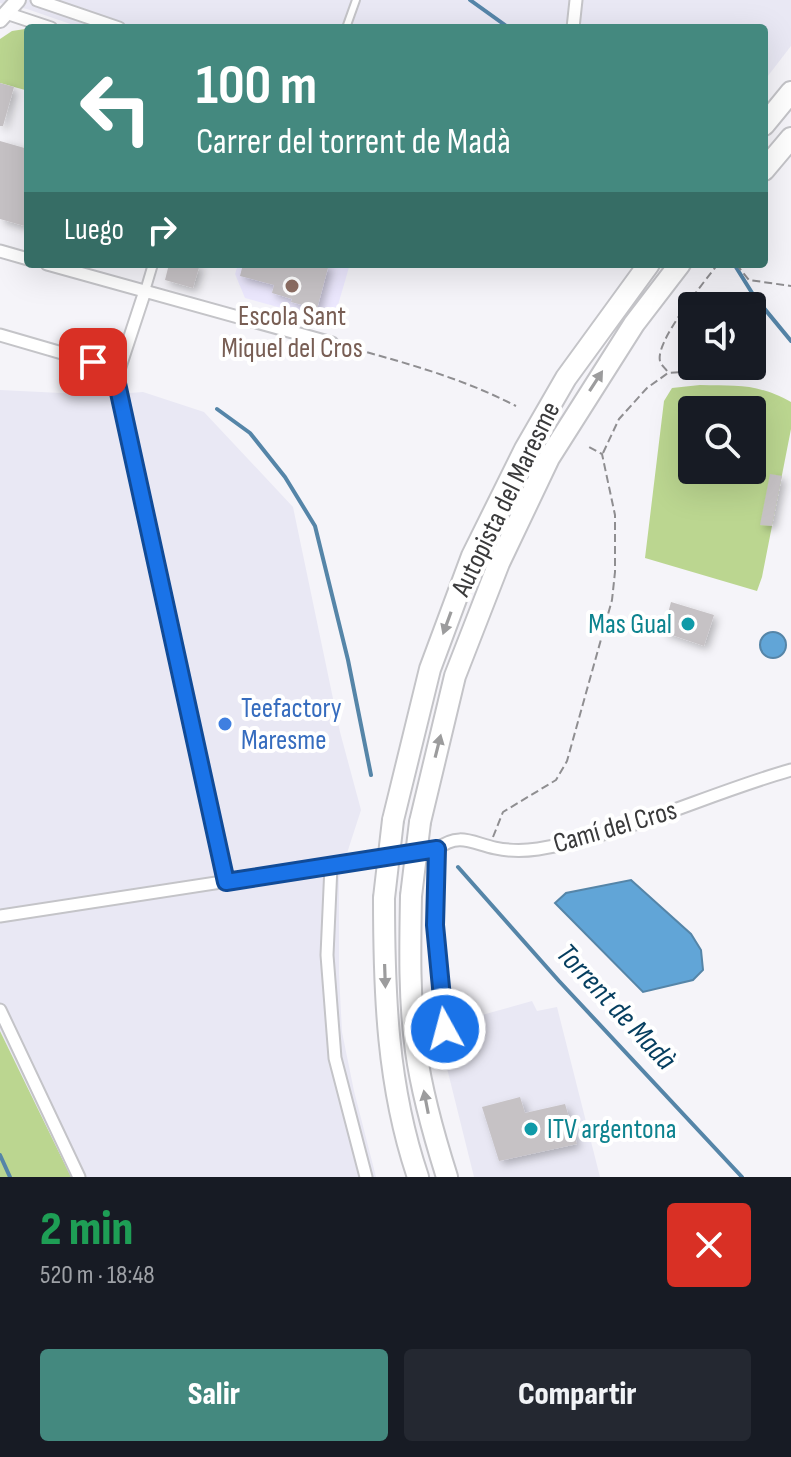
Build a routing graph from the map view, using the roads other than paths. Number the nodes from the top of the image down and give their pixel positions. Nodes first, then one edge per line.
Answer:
1 (18, 0) edge
2 (37, 0) edge
3 (356, 0) edge
4 (576, 0) edge
5 (3, 17) edge
6 (34, 24) edge
7 (107, 24) edge
8 (347, 24) edge
9 (573, 24) edge
10 (791, 92) edge
11 (768, 120) edge
12 (791, 138) edge
13 (768, 166) edge
14 (0, 251) edge
15 (24, 258) edge
16 (62, 268) edge
17 (152, 268) edge
18 (646, 268) edge
19 (677, 268) edge
20 (145, 291) junction
21 (0, 335) edge
22 (332, 343) road end
23 (116, 379) junction
24 (791, 770) edge
25 (437, 849) junction
26 (331, 866) junction
27 (226, 882) junction
28 (0, 916) edge
29 (0, 1010) edge
30 (471, 1049) dead end
31 (79, 1177) edge
32 (366, 1177) edge
33 (418, 1177) edge
34 (447, 1177) edge

1 - 5 street
2 - 7 street
3 - 8 lane
4 - 9 street
5 - 6 street
10 - 11 highway
12 - 13 highway
14 - 15 street
16 - 20 street
17 - 20 street
18 -> 33 highway, Autopista del Maresme, bridge
34 -> 19 highway, Autopista del Maresme, bridge
20 - 22 street
20 - 23 street
21 - 23 street
23 - 27 street
24 - 25 street, Camí del Cros
25 - 26 street, Camí del Cros
25 - 30 lane
26 - 27 street, Camí del Cros
26 - 32 street
27 - 28 street, Camí del Cros
29 - 31 street

